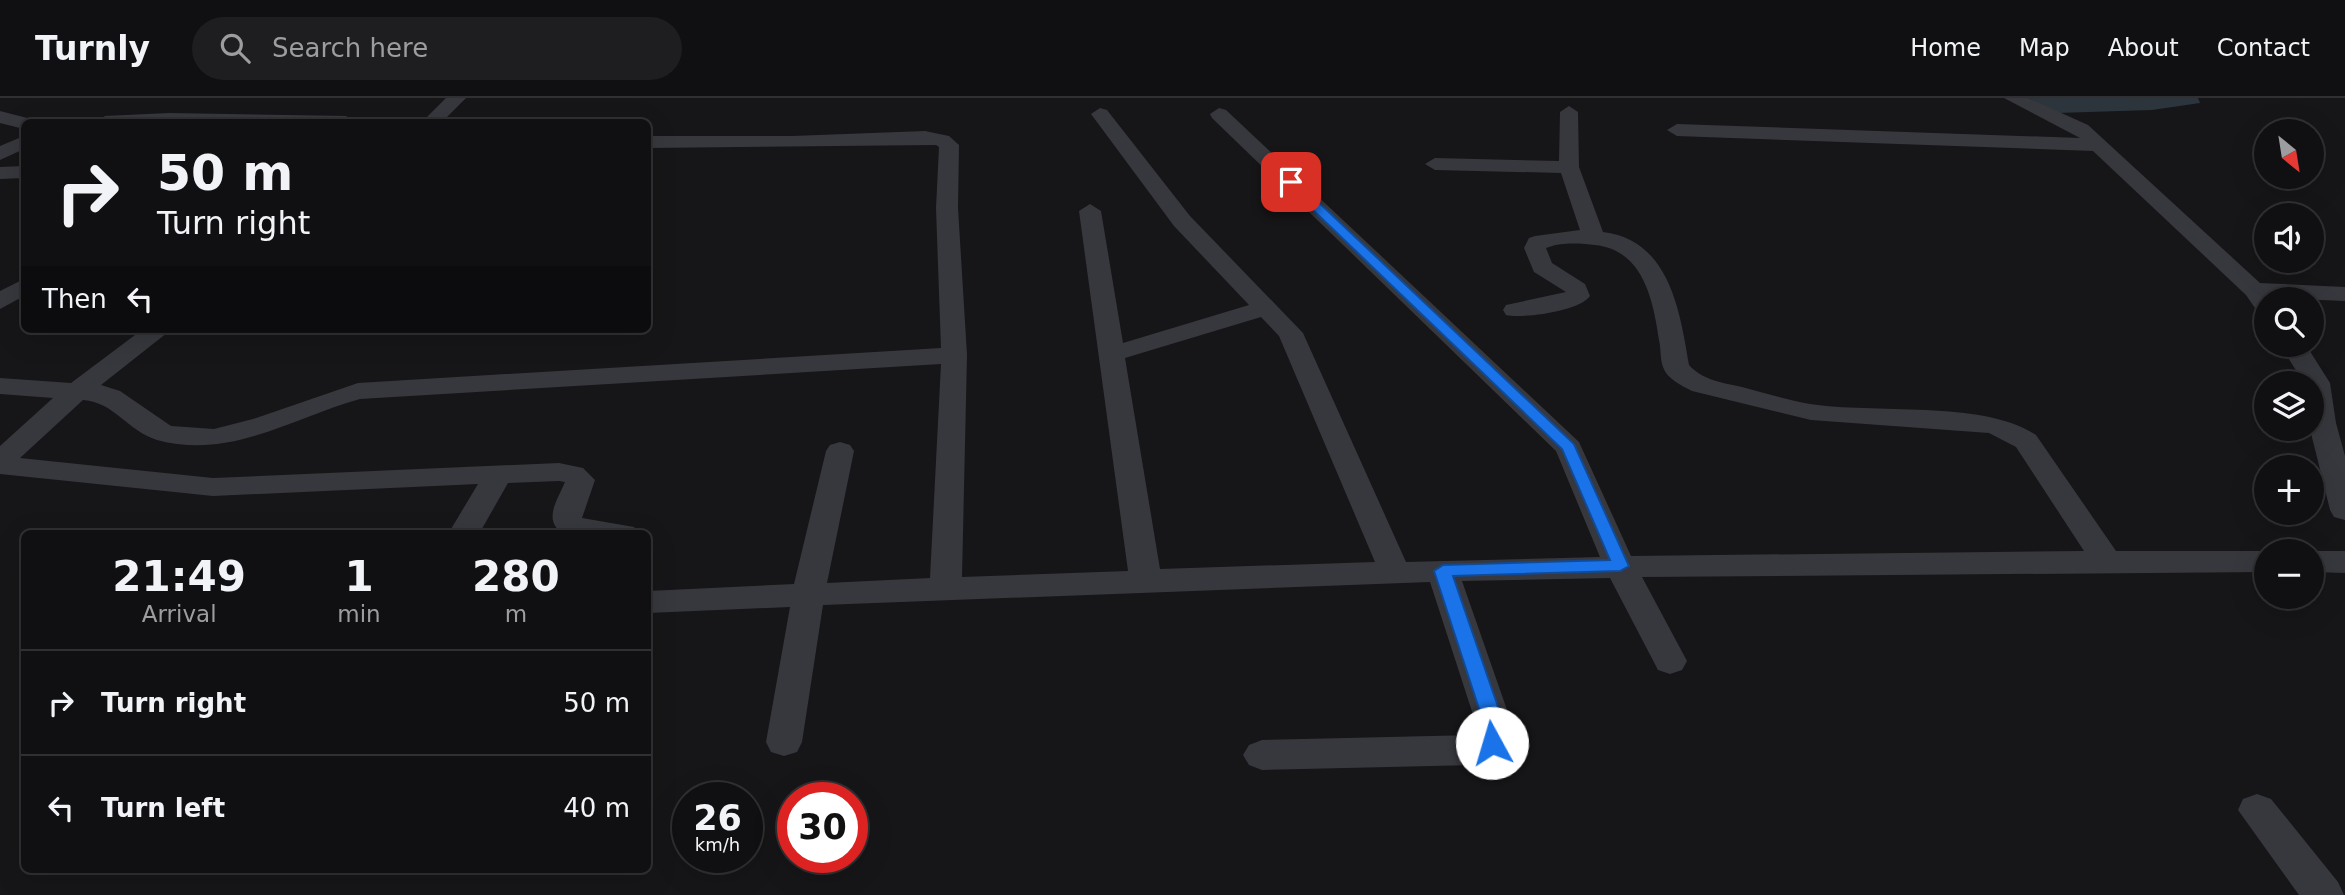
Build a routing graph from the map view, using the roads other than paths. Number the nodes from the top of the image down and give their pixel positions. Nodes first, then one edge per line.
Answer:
1 (457, 98) edge
2 (2013, 98) edge
3 (1569, 111) dead end
4 (1100, 114) dead end
5 (1219, 114) dead end
6 (0, 117) edge
7 (434, 119) edge
8 (21, 122) edge
9 (1676, 130) dead end
10 (651, 142) edge
11 (21, 144) edge
12 (2097, 145) junction
13 (0, 154) edge
14 (1435, 164) dead end
15 (1569, 167) junction
16 (21, 172) edge
17 (0, 173) edge
18 (1090, 211) dead end
19 (1594, 237) junction
20 (21, 288) edge
21 (2254, 292) edge
22 (2345, 294) edge
23 (2324, 295) edge
24 (0, 302) edge
25 (1267, 307) junction
26 (1515, 310) dead end
27 (154, 333) edge
28 (1112, 354) junction
29 (954, 355) junction
30 (2301, 357) edge
31 (0, 386) edge
32 (76, 391) junction
33 (2333, 410) edge
34 (839, 451) dead end
35 (0, 463) edge
36 (498, 476) junction
37 (2345, 510) edge
38 (465, 530) edge
39 (592, 530) edge
40 (2107, 561) junction
41 (2254, 562) edge
42 (2324, 562) edge
43 (2345, 562) edge
44 (1620, 566) junction
45 (1443, 571) junction
46 (1395, 573) junction
47 (1146, 582) junction
48 (946, 588) junction
49 (808, 595) junction
50 (651, 603) edge
51 (1670, 661) dead end
52 (784, 742) dead end
53 (1262, 755) dead end
54 (2257, 810) dead end
55 (2323, 895) edge

1 - 7 street
2 - 12 street
3 - 15 street
4 - 25 street
5 - 44 street
6 - 8 street
9 - 12 street
10 - 29 street
11 - 13 street
12 - 21 street
14 - 15 street
15 - 19 street
16 - 17 street
18 - 28 street
19 - 26 street
19 - 40 street
20 - 24 street
22 - 23 street
25 - 28 street
25 - 46 street
27 - 32 street
28 - 47 street
29 - 32 street
29 - 48 street
30 - 33 street
31 - 32 street
32 - 35 street
33 - 37 street
34 - 49 street
35 - 36 street
36 - 38 street
36 - 39 street
40 - 41 street
40 - 44 street
42 - 43 street
44 - 45 street
44 - 51 street
45 - 46 street
45 - 53 street
46 - 47 street
47 - 48 street
48 - 49 street
49 - 50 street
49 - 52 street
54 - 55 street

